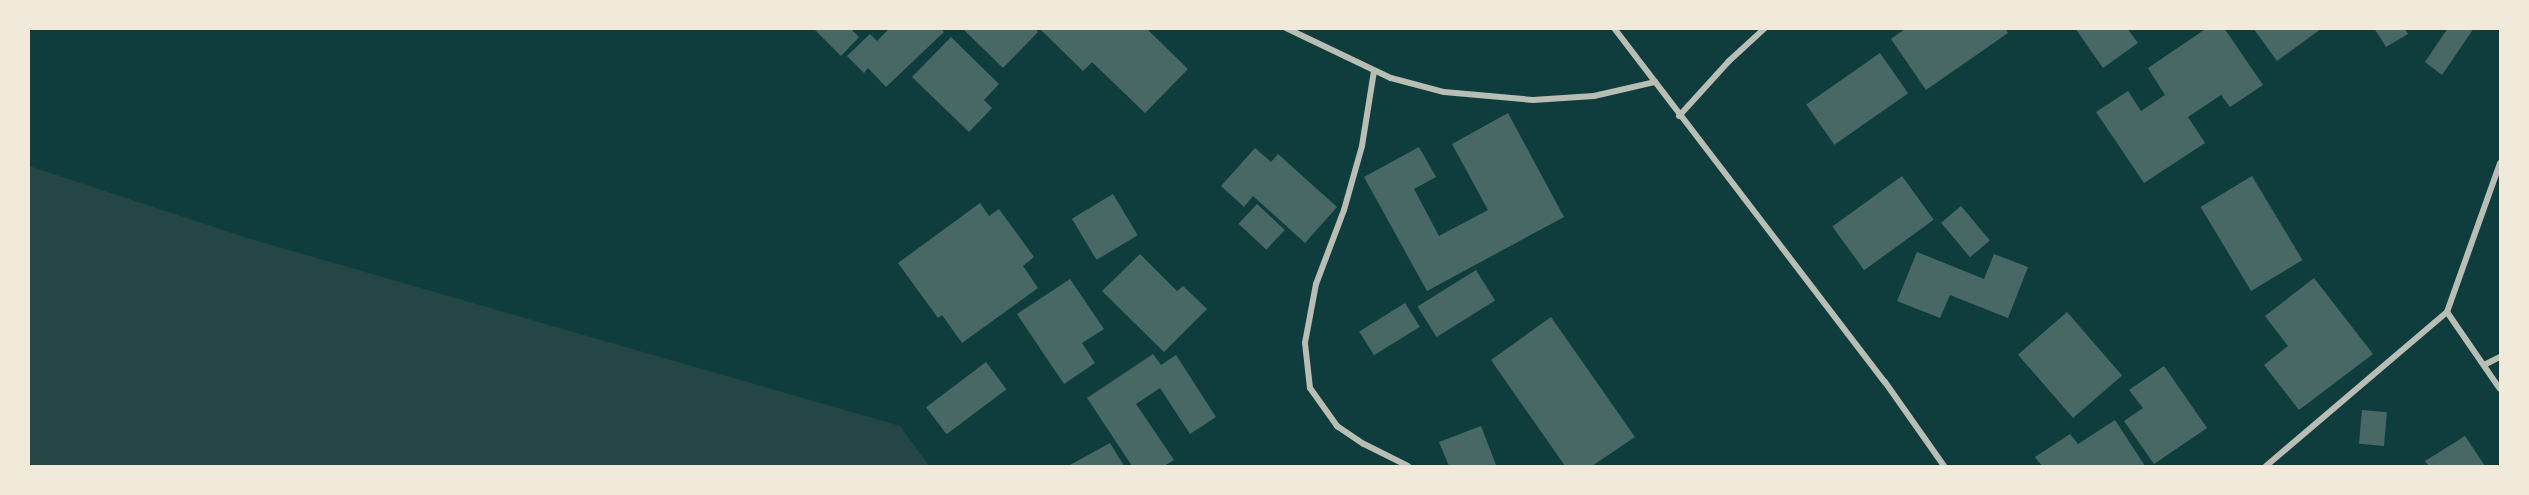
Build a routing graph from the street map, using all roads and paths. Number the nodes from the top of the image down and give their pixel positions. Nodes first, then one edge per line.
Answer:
1 (1286, 28) edge
2 (1614, 28) edge
3 (1764, 28) edge
4 (1374, 71) junction
5 (1655, 82) junction
6 (1679, 116) junction
7 (2500, 162) edge
8 (2447, 312) junction
9 (2500, 357) edge
10 (2484, 365) junction
11 (2500, 389) edge
12 (1408, 466) edge
13 (1944, 466) edge
14 (2265, 466) edge

1 - 4 street
2 - 5 street
3 - 6 street
4 - 5 street
4 - 12 street
5 - 6 street
6 - 13 street
7 - 8 street
8 - 10 street
8 - 14 street
9 - 10 street
10 - 11 street

